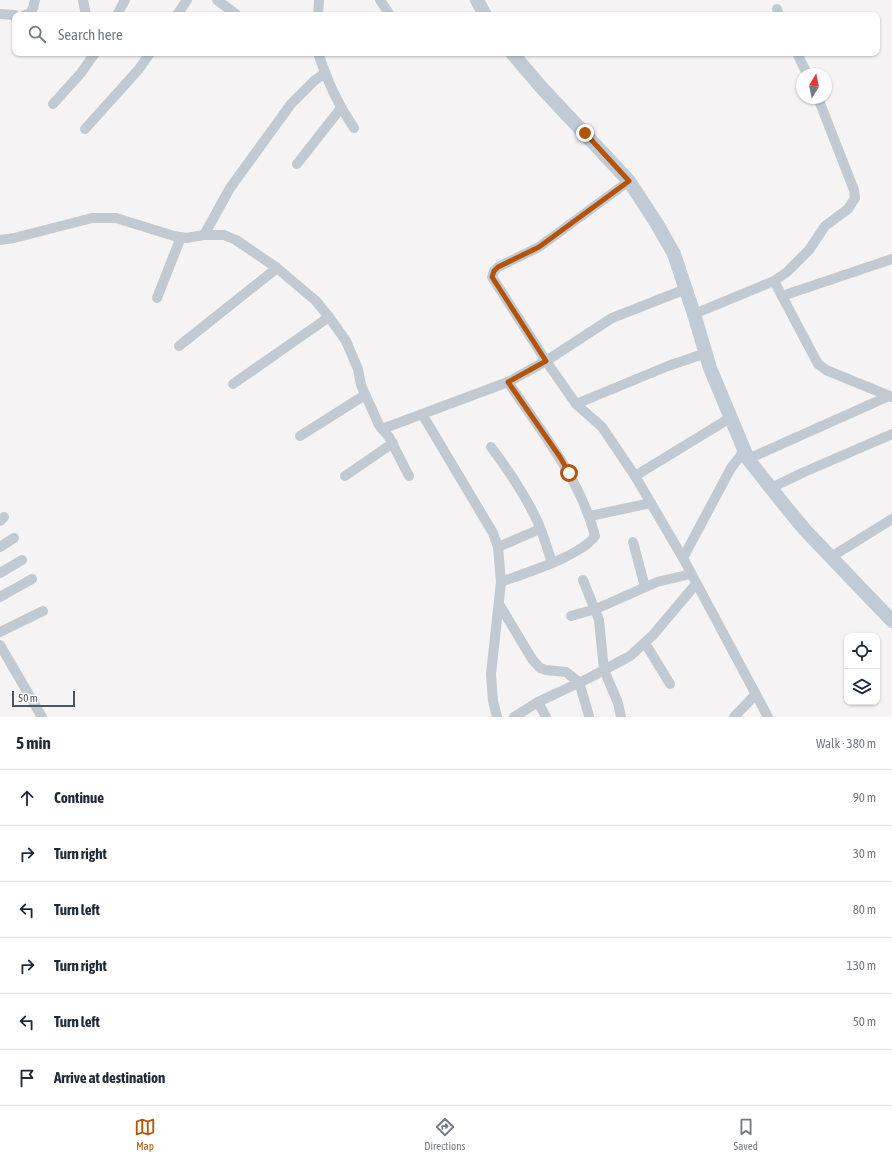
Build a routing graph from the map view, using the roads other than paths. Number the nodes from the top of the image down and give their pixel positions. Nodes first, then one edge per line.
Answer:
1 (35, 0) edge
2 (83, 0) edge
3 (125, 0) edge
4 (187, 0) edge
5 (217, 0) edge
6 (319, 0) edge
7 (380, 0) edge
8 (477, 0) edge
9 (31, 12) edge
10 (85, 12) edge
11 (118, 12) edge
12 (178, 12) edge
13 (233, 12) edge
14 (318, 12) edge
15 (388, 12) edge
16 (483, 12) edge
17 (0, 14) edge
18 (12, 15) edge
19 (93, 56) edge
20 (148, 56) edge
21 (319, 56) edge
22 (515, 56) edge
23 (798, 56) edge
24 (804, 68) edge
25 (325, 73) junction
26 (53, 104) dead end
27 (820, 104) edge
28 (341, 108) junction
29 (354, 128) dead end
30 (85, 129) dead end
31 (297, 164) dead end
32 (629, 181) junction
33 (204, 235) junction
34 (181, 237) junction
35 (0, 240) edge
36 (892, 259) edge
37 (278, 268) junction
38 (774, 282) junction
39 (686, 289) junction
40 (782, 296) junction
41 (156, 298) dead end
42 (694, 314) junction
43 (329, 316) junction
44 (179, 346) dead end
45 (706, 353) junction
46 (546, 361) junction
47 (508, 382) junction
48 (233, 384) dead end
49 (365, 395) junction
50 (891, 396) edge
51 (576, 404) junction
52 (422, 414) junction
53 (730, 418) junction
54 (382, 429) junction
55 (892, 434) edge
56 (300, 436) dead end
57 (393, 443) junction
58 (491, 447) dead end
59 (746, 455) junction
60 (345, 476) dead end
61 (410, 476) dead end
62 (635, 476) junction
63 (771, 488) junction
64 (651, 503) junction
65 (590, 516) junction
66 (892, 519) edge
67 (540, 529) junction
68 (14, 538) dead end
69 (633, 542) dead end
70 (0, 547) edge
71 (498, 547) junction
72 (831, 557) junction
73 (683, 558) junction
74 (22, 560) dead end
75 (552, 563) junction
76 (0, 574) edge
77 (691, 574) junction
78 (32, 579) dead end
79 (583, 580) dead end
80 (501, 582) junction
81 (696, 584) junction
82 (645, 587) junction
83 (0, 597) edge
84 (499, 604) junction
85 (596, 609) junction
86 (43, 611) dead end
87 (572, 616) dead end
88 (892, 621) edge
89 (0, 632) edge
90 (645, 642) junction
91 (0, 646) edge
92 (604, 670) junction
93 (579, 682) junction
94 (670, 684) dead end
95 (755, 695) junction
96 (538, 702) junction
97 (589, 716) edge
98 (42, 717) edge
99 (497, 717) edge
100 (514, 717) edge
101 (546, 717) edge
102 (621, 717) edge
103 (734, 717) edge
104 (768, 717) edge

1 - 9 street
2 - 10 street
3 - 11 street
4 - 12 street
5 - 13 street
6 - 14 street
7 - 15 street
8 - 16 main road
17 - 18 street
19 - 26 street
20 - 30 street
21 - 25 street
22 - 32 main road
23 - 24 street
25 - 28 street
25 - 33 street
27 - 38 street
28 - 29 street
28 - 31 street
32 - 39 main road
32 - 46 street
33 - 34 street
33 - 37 street
34 - 35 street
34 - 41 street
36 - 40 street
37 - 43 street
37 - 44 street
38 - 40 street
38 - 42 street
39 - 42 main road
39 - 46 street
40 - 50 street
42 - 45 main road
43 - 48 street
43 - 49 street
45 - 51 street
45 - 53 main road
46 - 47 street
46 - 51 street
47 - 52 street
47 - 65 street
49 - 54 street
49 - 56 street
50 - 59 street
51 - 62 street
52 - 54 street
52 - 71 street
53 - 59 main road
53 - 62 street
54 - 57 street
55 - 63 street
57 - 60 street
57 - 61 street
58 - 67 street
59 - 63 main road
59 - 73 street
62 - 64 street
63 - 72 main road
64 - 65 street
64 - 73 street
65 - 75 street
66 - 72 street
67 - 71 street
67 - 75 street
68 - 70 street
69 - 82 street
71 - 80 street
72 - 88 main road
73 - 77 street
74 - 76 street
75 - 80 street
77 - 81 street
77 - 82 street
78 - 83 street
79 - 85 street
80 - 84 street
81 - 90 street
81 - 95 street
82 - 85 street
84 - 93 street
84 - 99 street
85 - 87 street
85 - 92 street
86 - 89 street
90 - 92 street
90 - 94 street
91 - 98 street
92 - 93 street
92 - 102 street
93 - 96 street
93 - 97 street
95 - 103 street
95 - 104 street
96 - 100 street
96 - 101 street

